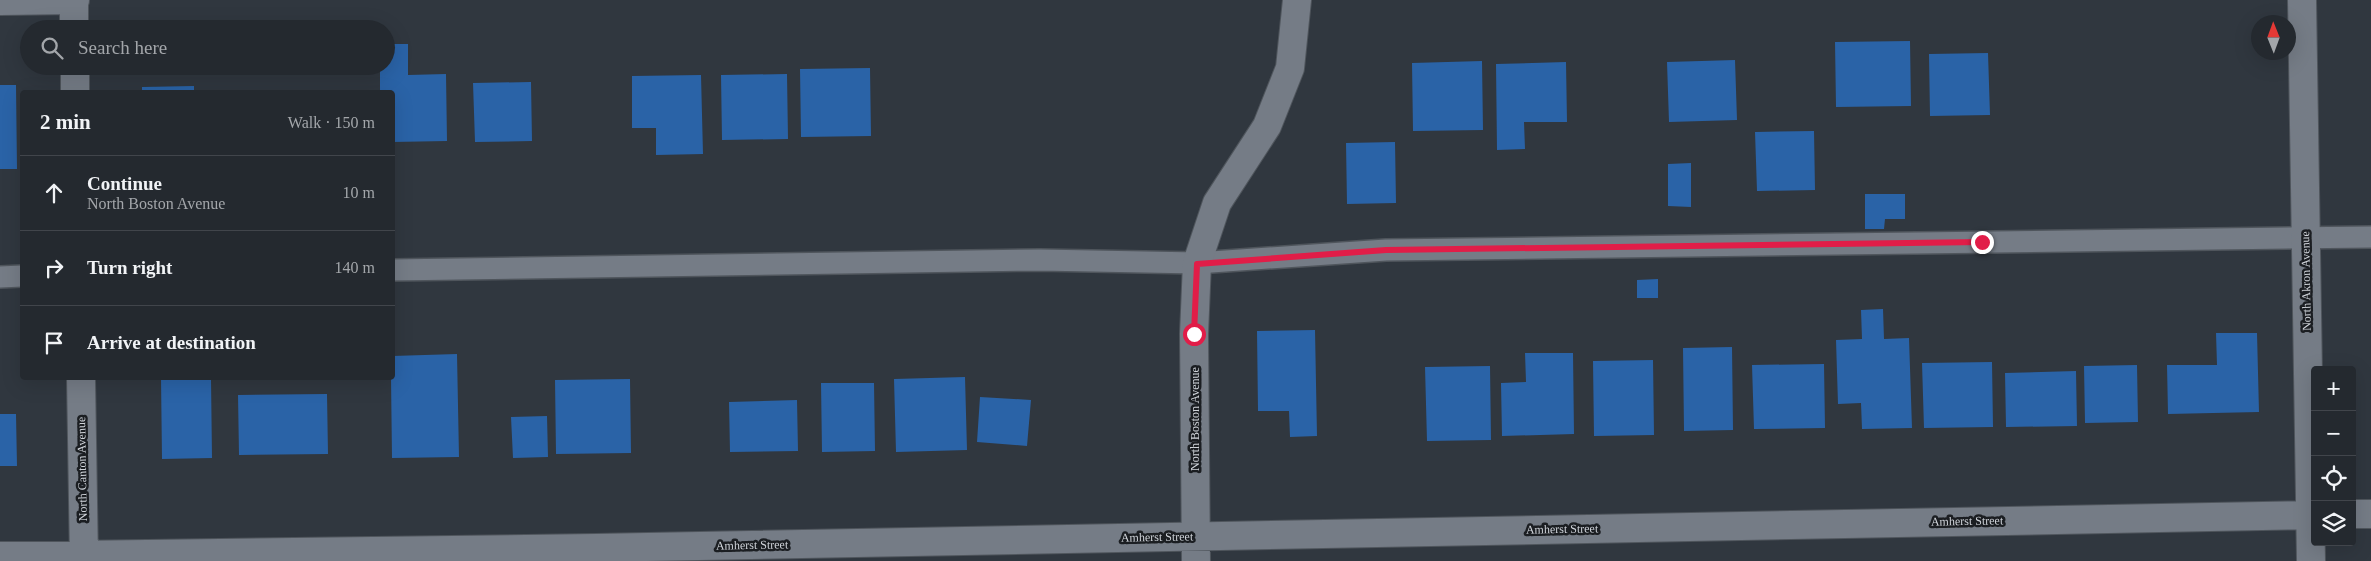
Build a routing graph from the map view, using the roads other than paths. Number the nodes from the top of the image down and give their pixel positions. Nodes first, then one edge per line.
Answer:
1 (74, 0) edge
2 (1297, 0) edge
3 (2302, 0) edge
4 (0, 1) edge
5 (74, 20) edge
6 (75, 75) edge
7 (75, 90) edge
8 (2371, 237) edge
9 (2306, 238) junction
10 (1197, 264) junction
11 (395, 270) edge
12 (20, 276) edge
13 (0, 277) edge
14 (81, 380) edge
15 (2313, 501) edge
16 (2356, 514) edge
17 (2371, 514) edge
18 (2311, 515) edge
19 (2312, 546) edge
20 (1196, 549) edge
21 (0, 556) edge
22 (84, 558) edge
23 (2312, 561) edge

1 - 4 street
1 - 5 street
2 - 10 street, North Boston Avenue
3 - 9 street, North Akron Avenue
6 - 7 street
8 - 9 lane
9 - 10 lane
9 - 15 street, North Akron Avenue
10 - 11 lane
10 - 20 street, North Boston Avenue
12 - 13 lane
14 - 22 street, North Canton Avenue
16 - 17 street
18 - 20 street, Amherst Street
19 - 23 street, North Akron Avenue
20 - 22 street, Amherst Street
21 - 22 street, Amherst Street

